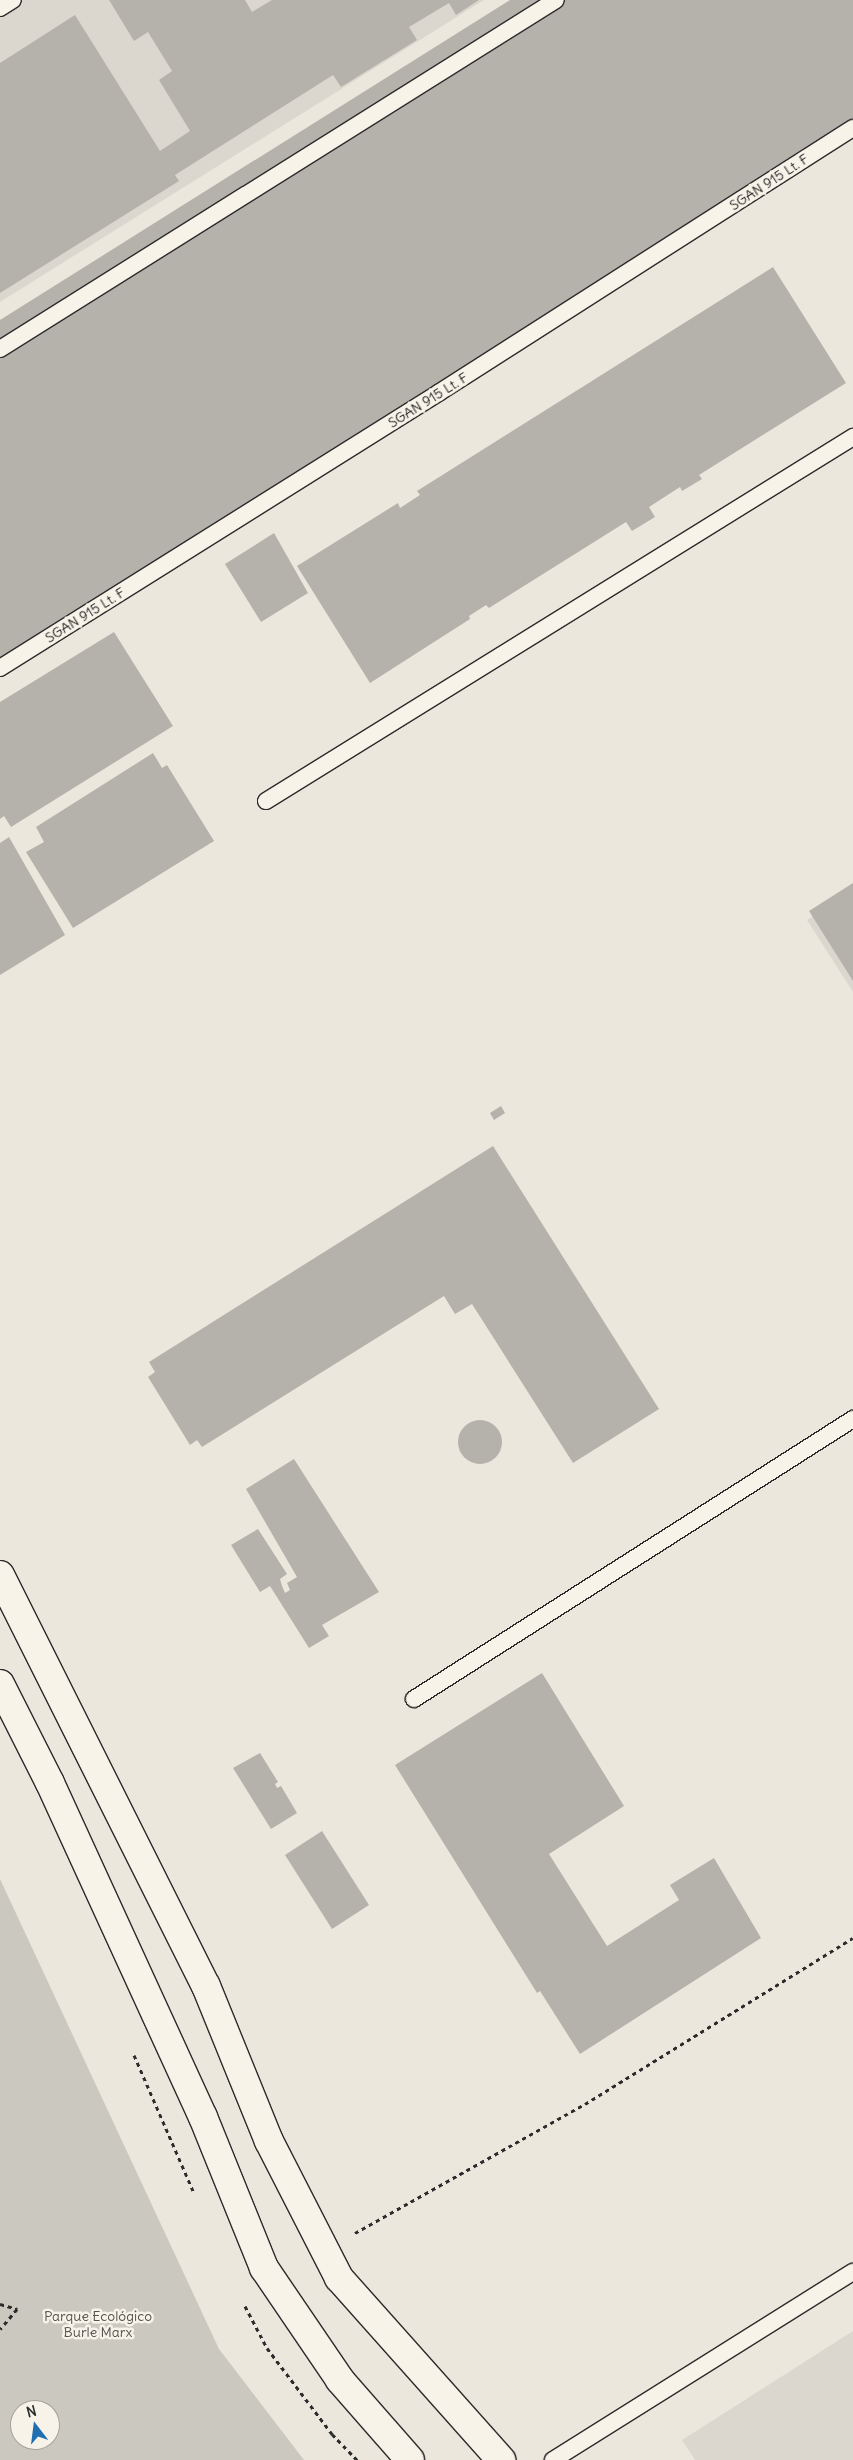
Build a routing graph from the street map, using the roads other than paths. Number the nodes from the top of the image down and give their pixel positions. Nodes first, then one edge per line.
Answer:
1 (12, 0) edge
2 (556, 0) edge
3 (0, 8) edge
4 (853, 128) edge
5 (0, 349) edge
6 (853, 437) edge
7 (0, 668) edge
8 (266, 801) dead end
9 (853, 1419) edge
10 (0, 1575) edge
11 (0, 1684) edge
12 (414, 1699) dead end
13 (853, 2272) edge
14 (410, 2460) edge
15 (501, 2460) edge
16 (553, 2460) edge

1 - 3 lane
2 - 5 lane
4 - 7 lane, SGAN 915 Lt. F
6 - 8 lane
9 - 12 lane
10 - 15 street
11 - 14 street
13 - 16 lane

